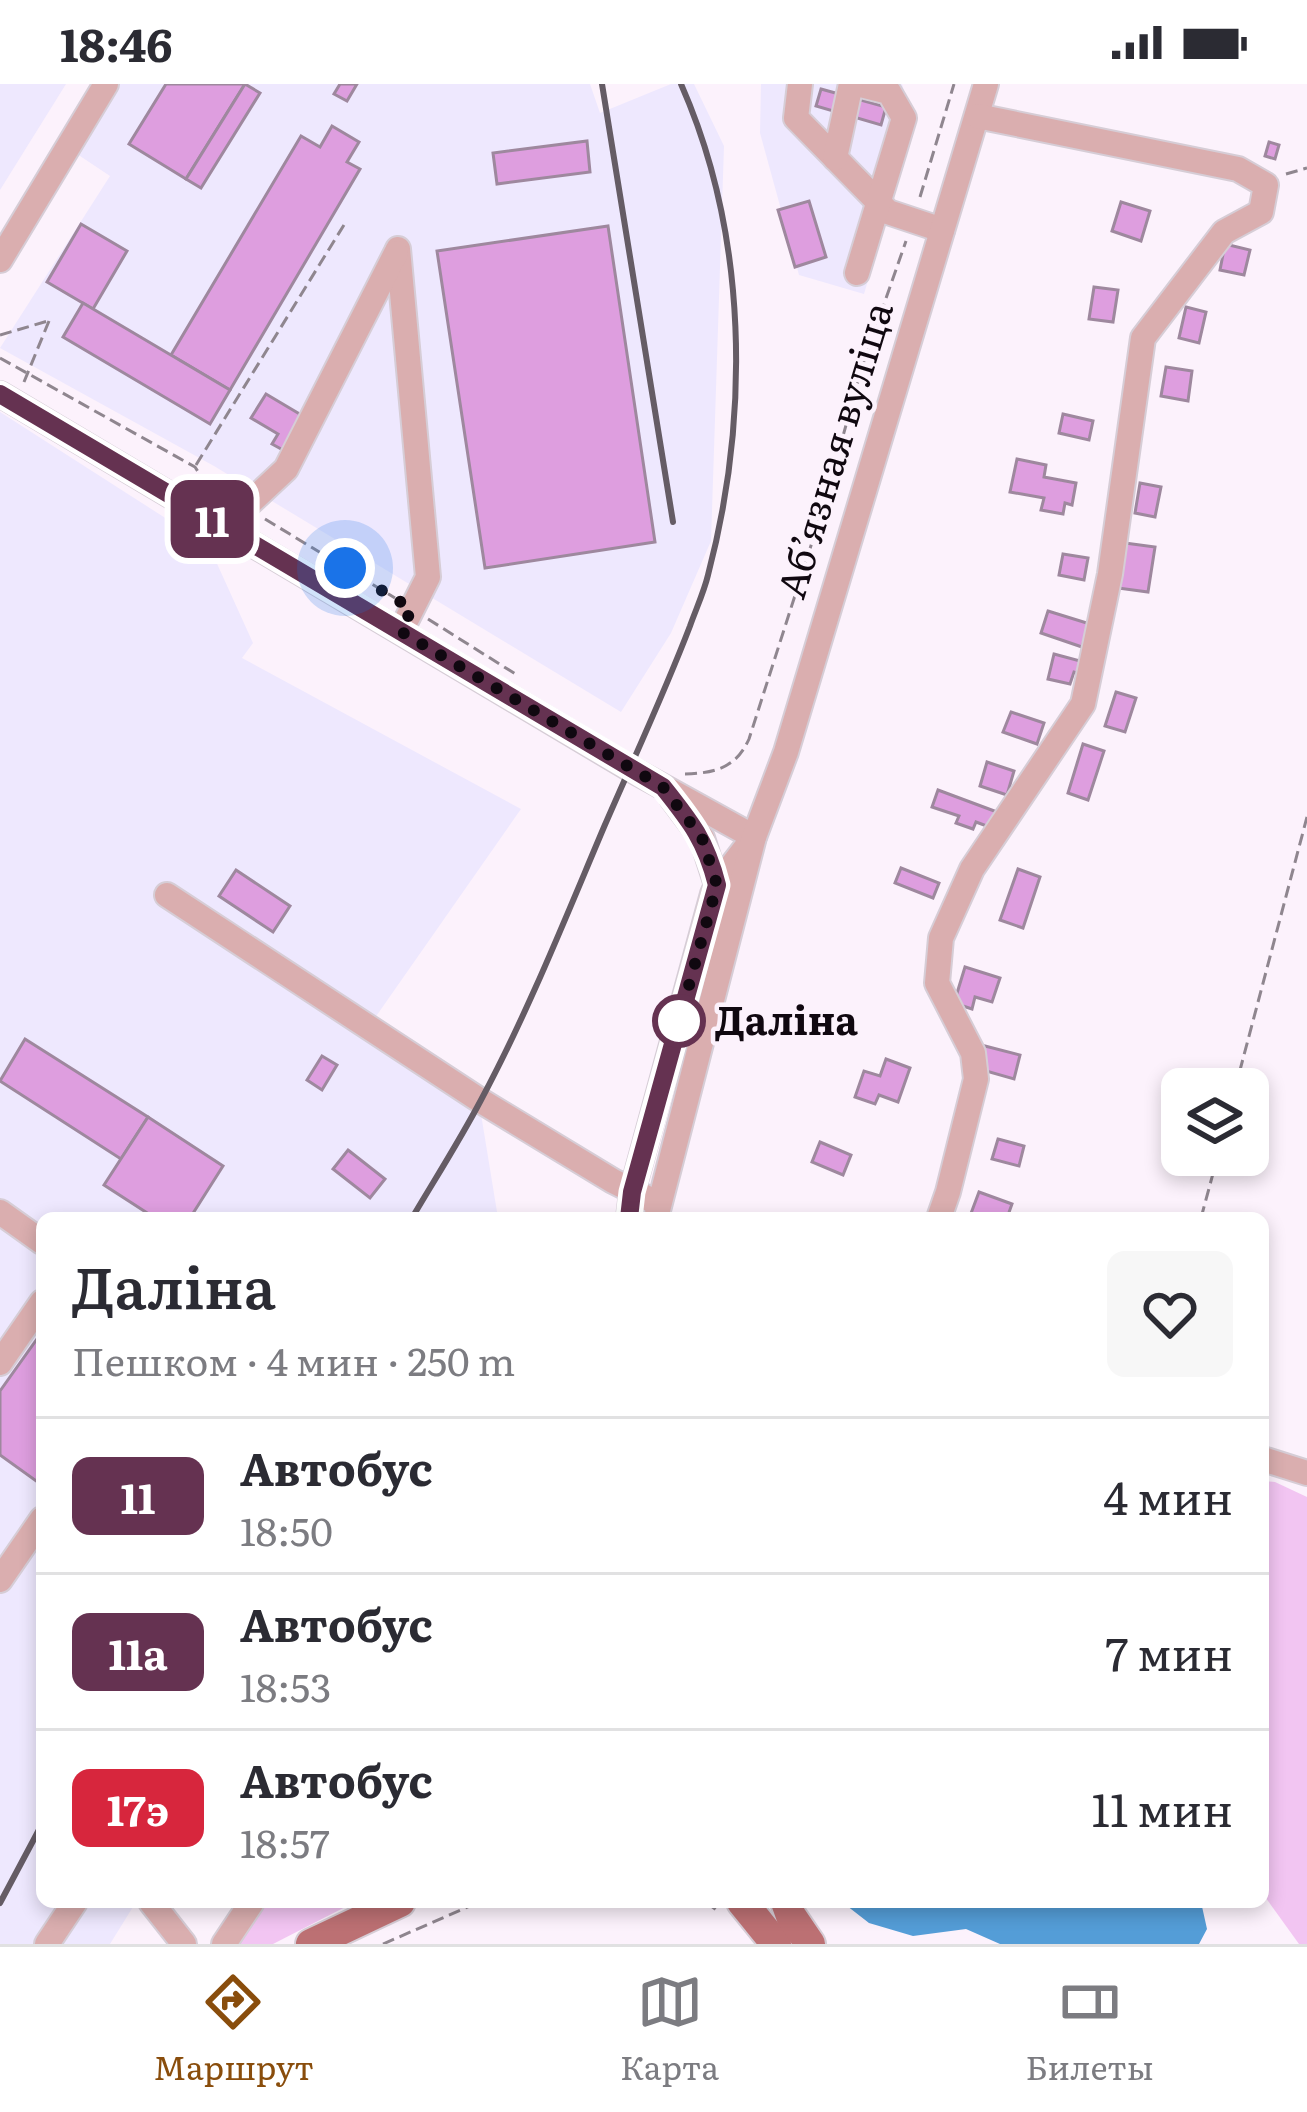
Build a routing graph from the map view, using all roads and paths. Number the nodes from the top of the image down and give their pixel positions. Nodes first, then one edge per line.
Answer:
1 (106, 84) edge
2 (800, 84) edge
3 (854, 84) edge
4 (954, 84) edge
5 (986, 84) edge
6 (976, 116) junction
7 (835, 158) junction
8 (1307, 168) edge
9 (1266, 185) junction
10 (880, 204) junction
11 (347, 220) dead end
12 (913, 222) junction
13 (942, 230) junction
14 (0, 260) edge
15 (857, 273) dead end
16 (0, 335) edge
17 (0, 358) edge
18 (29, 375) junction
19 (6, 398) edge
20 (195, 467) junction
21 (246, 507) junction
22 (224, 527) junction
23 (406, 620) junction
24 (524, 680) dead end
25 (672, 780) junction
26 (1307, 817) edge
27 (754, 837) junction
28 (717, 885) junction
29 (167, 896) dead end
30 (1241, 1068) edge
31 (1213, 1176) edge
32 (632, 1192) junction
33 (658, 1211) edge
34 (0, 1212) edge
35 (630, 1212) edge
36 (941, 1212) edge
37 (1204, 1212) edge
38 (36, 1238) edge
39 (36, 1311) edge
40 (0, 1363) edge
41 (1269, 1461) edge
42 (1307, 1473) edge
43 (36, 1528) edge
44 (0, 1580) edge
45 (71, 1908) edge
46 (156, 1908) edge
47 (248, 1908) edge
48 (387, 1908) edge
49 (465, 1908) edge
50 (747, 1908) edge
51 (788, 1908) edge
52 (46, 1944) edge
53 (184, 1944) edge
54 (224, 1944) edge
55 (310, 1944) edge
56 (383, 1944) edge
57 (776, 1944) edge
58 (810, 1944) edge

1 - 14 street
2 - 7 street
3 - 7 street
3 - 10 street
4 - 12 path
5 - 6 street, Абʼязная вуліца
6 - 9 street
6 - 13 street, Абʼязная вуліца
7 - 10 street
8 - 9 path
9 - 36 street
10 - 12 street
10 - 15 street
11 - 20 path
12 - 13 street
12 - 25 path
13 - 27 street, Абʼязная вуліца
16 - 18 path
17 - 18 path
18 - 19 path
18 - 20 path
19 - 22 street
20 - 21 path
21 - 22 street
21 - 23 path
21 - 23 street
22 - 23 street
23 - 24 path
23 - 25 street
25 - 27 street
25 - 28 street
26 - 30 path
27 - 28 street, Абʼязная вуліца
27 - 33 street, Абʼязная вуліца
28 - 32 street, Абʼязная вуліца
29 - 32 street
31 - 37 path
32 - 33 street
32 - 35 street, Абʼязная вуліца
34 - 38 street
39 - 40 street
41 - 42 street
43 - 44 street
45 - 52 street
46 - 53 street
47 - 54 street
48 - 55 main road
49 - 56 path
50 - 57 main road
51 - 58 main road

